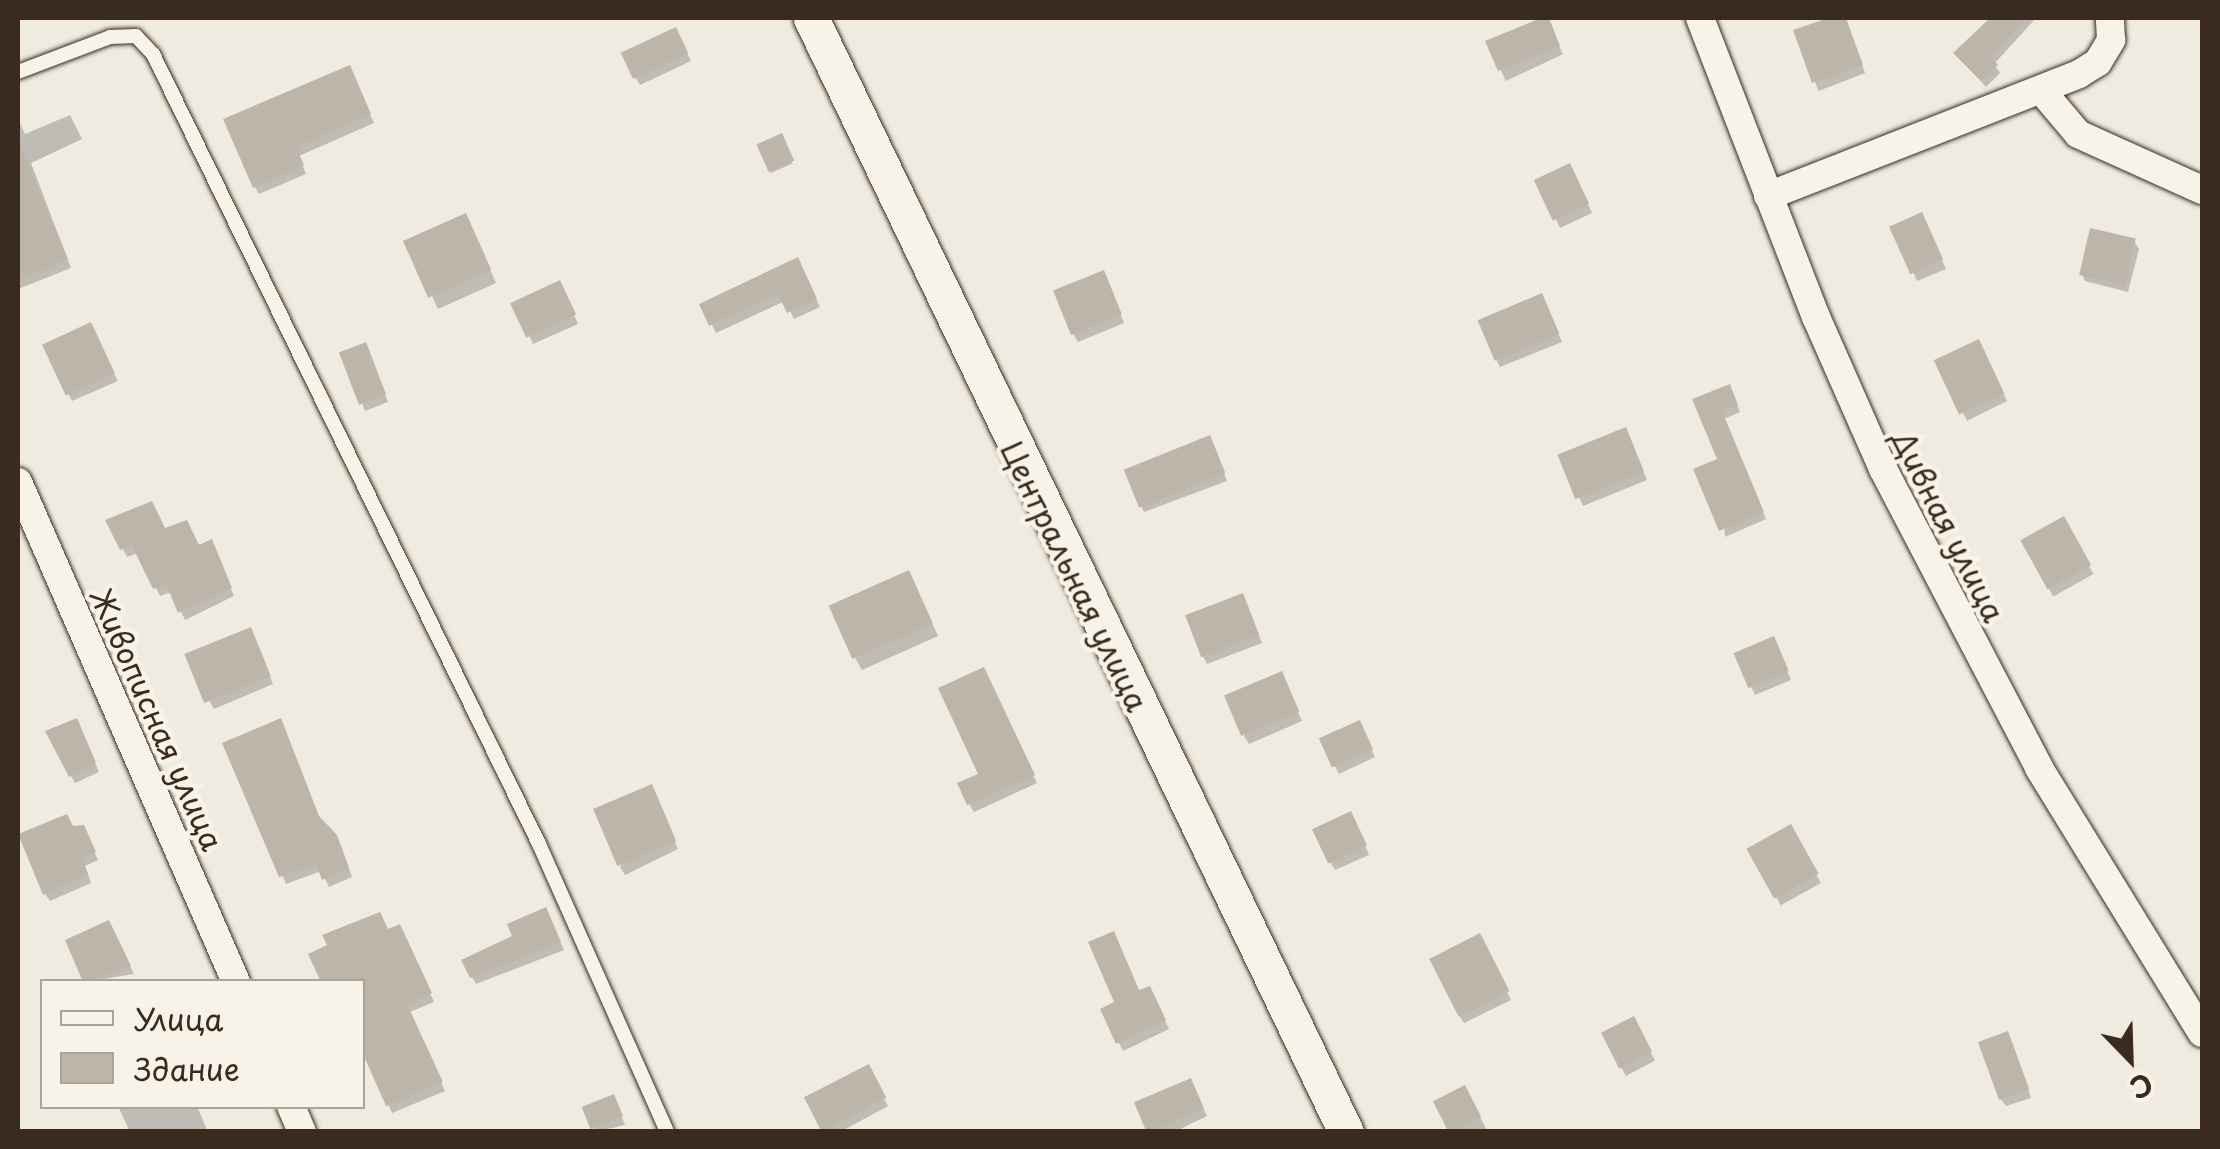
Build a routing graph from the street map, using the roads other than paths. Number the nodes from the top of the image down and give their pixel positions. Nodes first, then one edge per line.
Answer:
1 (811, 18) edge
2 (1700, 18) edge
3 (2110, 18) edge
4 (18, 72) edge
5 (2041, 90) junction
6 (2202, 190) edge
7 (1768, 196) junction
8 (18, 482) edge
9 (235, 979) edge
10 (2202, 1033) edge
11 (667, 1132) edge
12 (1346, 1132) edge

1 - 12 street, Центральная улица
2 - 7 street, Дивная улица
3 - 5 street
4 - 11 lane
5 - 6 street
5 - 7 street
7 - 10 street, Дивная улица
8 - 9 street, Живописная улица

